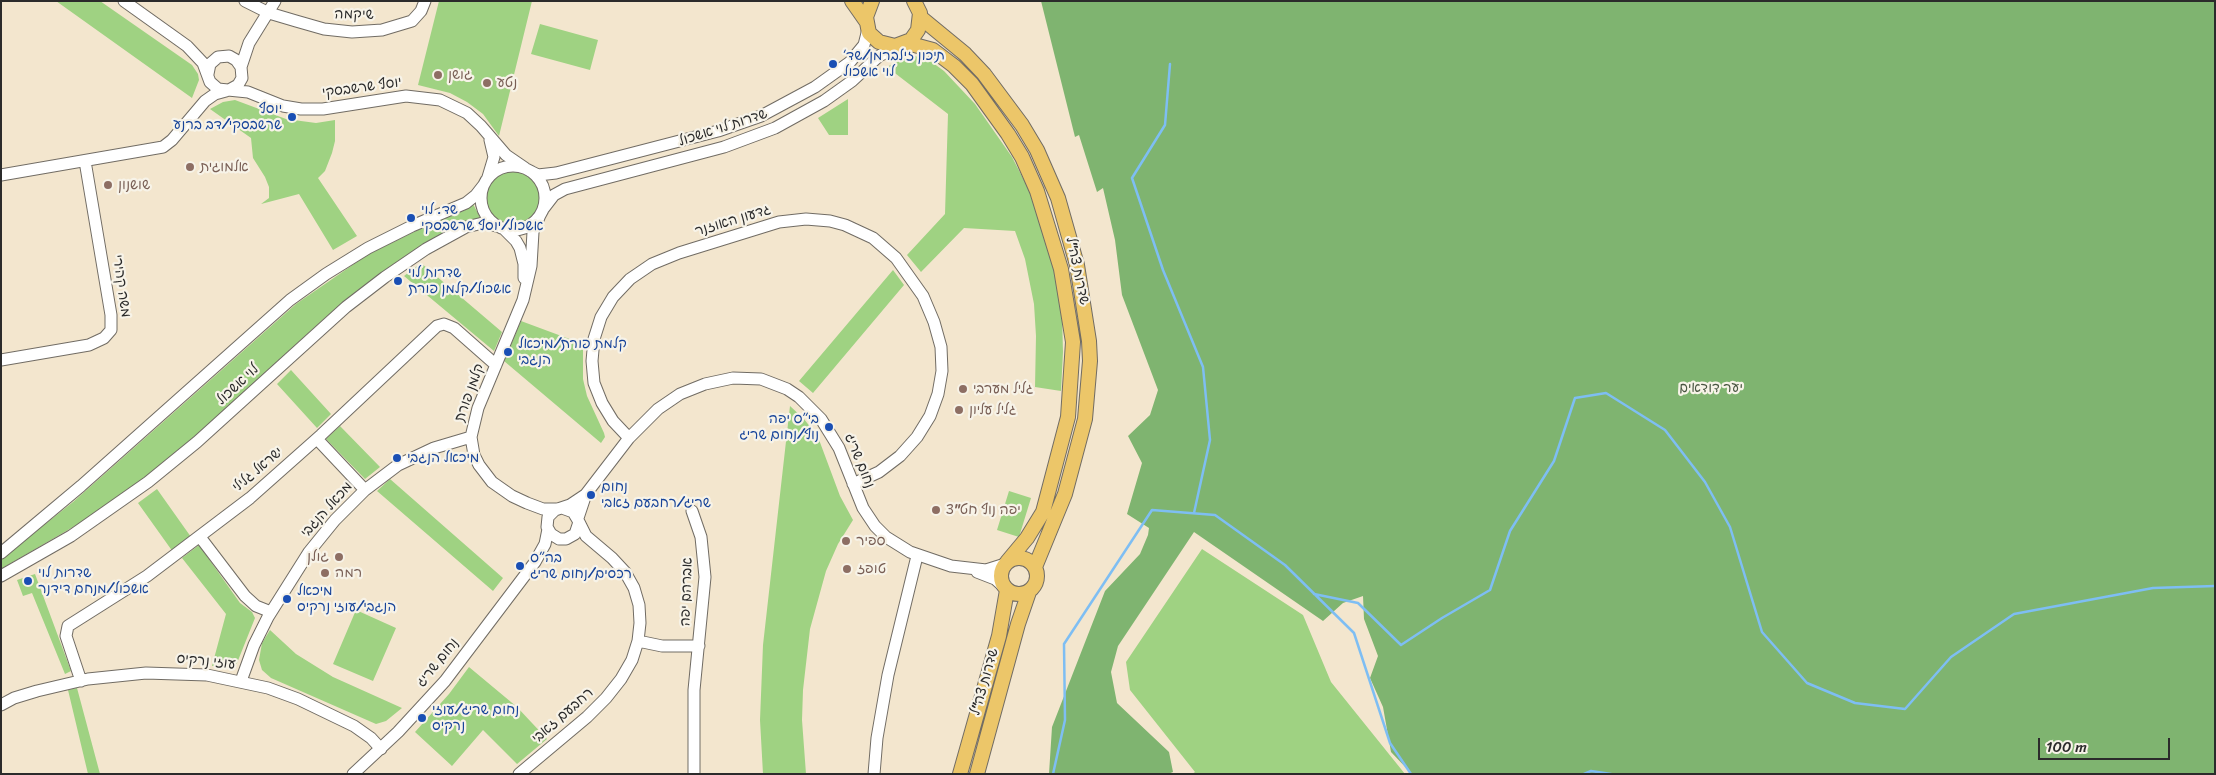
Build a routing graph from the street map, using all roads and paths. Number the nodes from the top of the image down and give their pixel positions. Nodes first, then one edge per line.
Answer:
1 (245, 1) edge
2 (275, 1) edge
3 (425, 1) edge
4 (852, 1) edge
5 (872, 1) edge
6 (914, 1) edge
7 (129, 3) edge
8 (269, 13) junction
9 (920, 17) junction
10 (867, 25) junction
11 (248, 43) junction
12 (903, 44) junction
13 (187, 46) junction
14 (224, 56) junction
15 (242, 68) junction
16 (208, 77) junction
17 (228, 90) junction
18 (261, 97) junction
19 (203, 102) junction
20 (488, 134) junction
21 (85, 161) junction
22 (527, 170) junction
23 (1, 175) edge
24 (485, 182) junction
25 (542, 212) junction
26 (500, 228) junction
27 (521, 307) junction
28 (1, 360) edge
29 (496, 365) junction
30 (471, 437) junction
31 (629, 438) junction
32 (317, 439) junction
33 (852, 484) junction
34 (365, 490) junction
35 (586, 494) junction
36 (524, 502) junction
37 (559, 508) junction
38 (692, 511) dead end
39 (578, 520) junction
40 (548, 528) junction
41 (200, 537) junction
42 (566, 539) junction
43 (596, 546) junction
44 (1, 553) edge
45 (918, 556) junction
46 (535, 562) junction
47 (1006, 563) junction
48 (1035, 567) junction
49 (966, 569) junction
50 (1, 576) edge
51 (1006, 589) junction
52 (1029, 592) junction
53 (271, 612) junction
54 (638, 641) junction
55 (699, 646) junction
56 (81, 681) junction
57 (241, 681) junction
58 (1, 697) edge
59 (14, 698) junction
60 (1, 705) edge
61 (381, 749) junction
62 (354, 774) edge
63 (519, 774) edge
64 (694, 774) edge
65 (874, 774) edge
66 (960, 774) edge
67 (977, 774) edge

1 - 8 street, שיקמה
2 - 8 street
3 - 8 street, שיקמה
4 - 10 main road
5 - 10 main road
6 - 9 main road
7 - 13 street
8 - 11 street
9 - 12 main road
9 - 48 main road, שדרות צה"ל
10 - 12 main road, שדרות צה"ל
10 - 22 street, שדרות לוי אשכול
11 - 14 street
11 - 15 street
12 - 25 street, שדרות לוי אשכול
12 - 47 main road, שדרות צה"ל
13 - 14 street
13 - 16 street
14 - 15 street
14 - 16 street
15 - 17 street
15 - 18 street
16 - 17 street
16 - 19 street
17 - 18 street, יוסף שרשבסקי
17 - 19 street
18 - 20 street, יוסף שרשבסקי
19 - 21 street
20 - 22 street, יוסף שרשבסקי
20 - 24 street
21 - 23 street
21 - 28 street, משה קהירי
22 - 24 street
22 - 25 street
24 - 26 street
24 - 44 street
25 - 26 street
25 - 27 street, קלמן פורת
26 - 27 street, קלמן פורת
26 - 50 street, לוי אשכול
27 - 29 street, קלמן פורת
29 - 30 street, קלמן פורת
29 - 32 street, ישראל גלילי
30 - 34 street, מכאל הנגבי
30 - 36 street, קלמן פורת
31 - 33 street, נחום שריג
31 - 33 street, גדעון האוזנר
31 - 35 street, נחום שריג
32 - 34 street
32 - 41 street, ישראל גלילי
33 - 45 street, נחום שריג
34 - 53 street, מכאל הנגבי
35 - 37 street, נחום שריג
35 - 39 street, נחום שריג
36 - 37 street, קלמן פורת
36 - 40 street, קלמן פורת
37 - 39 street
37 - 40 street
38 - 55 street, אברהם יפה
39 - 42 street
39 - 43 street, רחבעם זאבי
40 - 42 street
40 - 46 street, נחום שריג
41 - 53 street
41 - 56 street, ישראל גלילי
42 - 43 street, רחבעם זאבי
42 - 46 street, נחום שריג
43 - 54 street, רחבעם זאבי
45 - 49 street, נחום שריג
45 - 65 street
46 - 61 street, נחום שריג
47 - 48 main road
47 - 49 street, נחום שריג
47 - 51 main road
48 - 52 main road
49 - 51 street, נחום שריג
51 - 52 main road
51 - 66 main road, שדרות צה"ל
52 - 67 main road, שדרות צה"ל
53 - 57 street, מכאל הנגבי
54 - 55 street, אברהם יפה
54 - 63 street, רחבעם זאבי
55 - 64 street, אברהם יפה
56 - 57 street, עוזי נרקיס
56 - 59 street, עוזי נרקיס
57 - 61 street, עוזי נרקיס
58 - 59 street, עוזי נרקיס
59 - 60 street, עוזי נרקיס
61 - 62 street, נחום שריג

